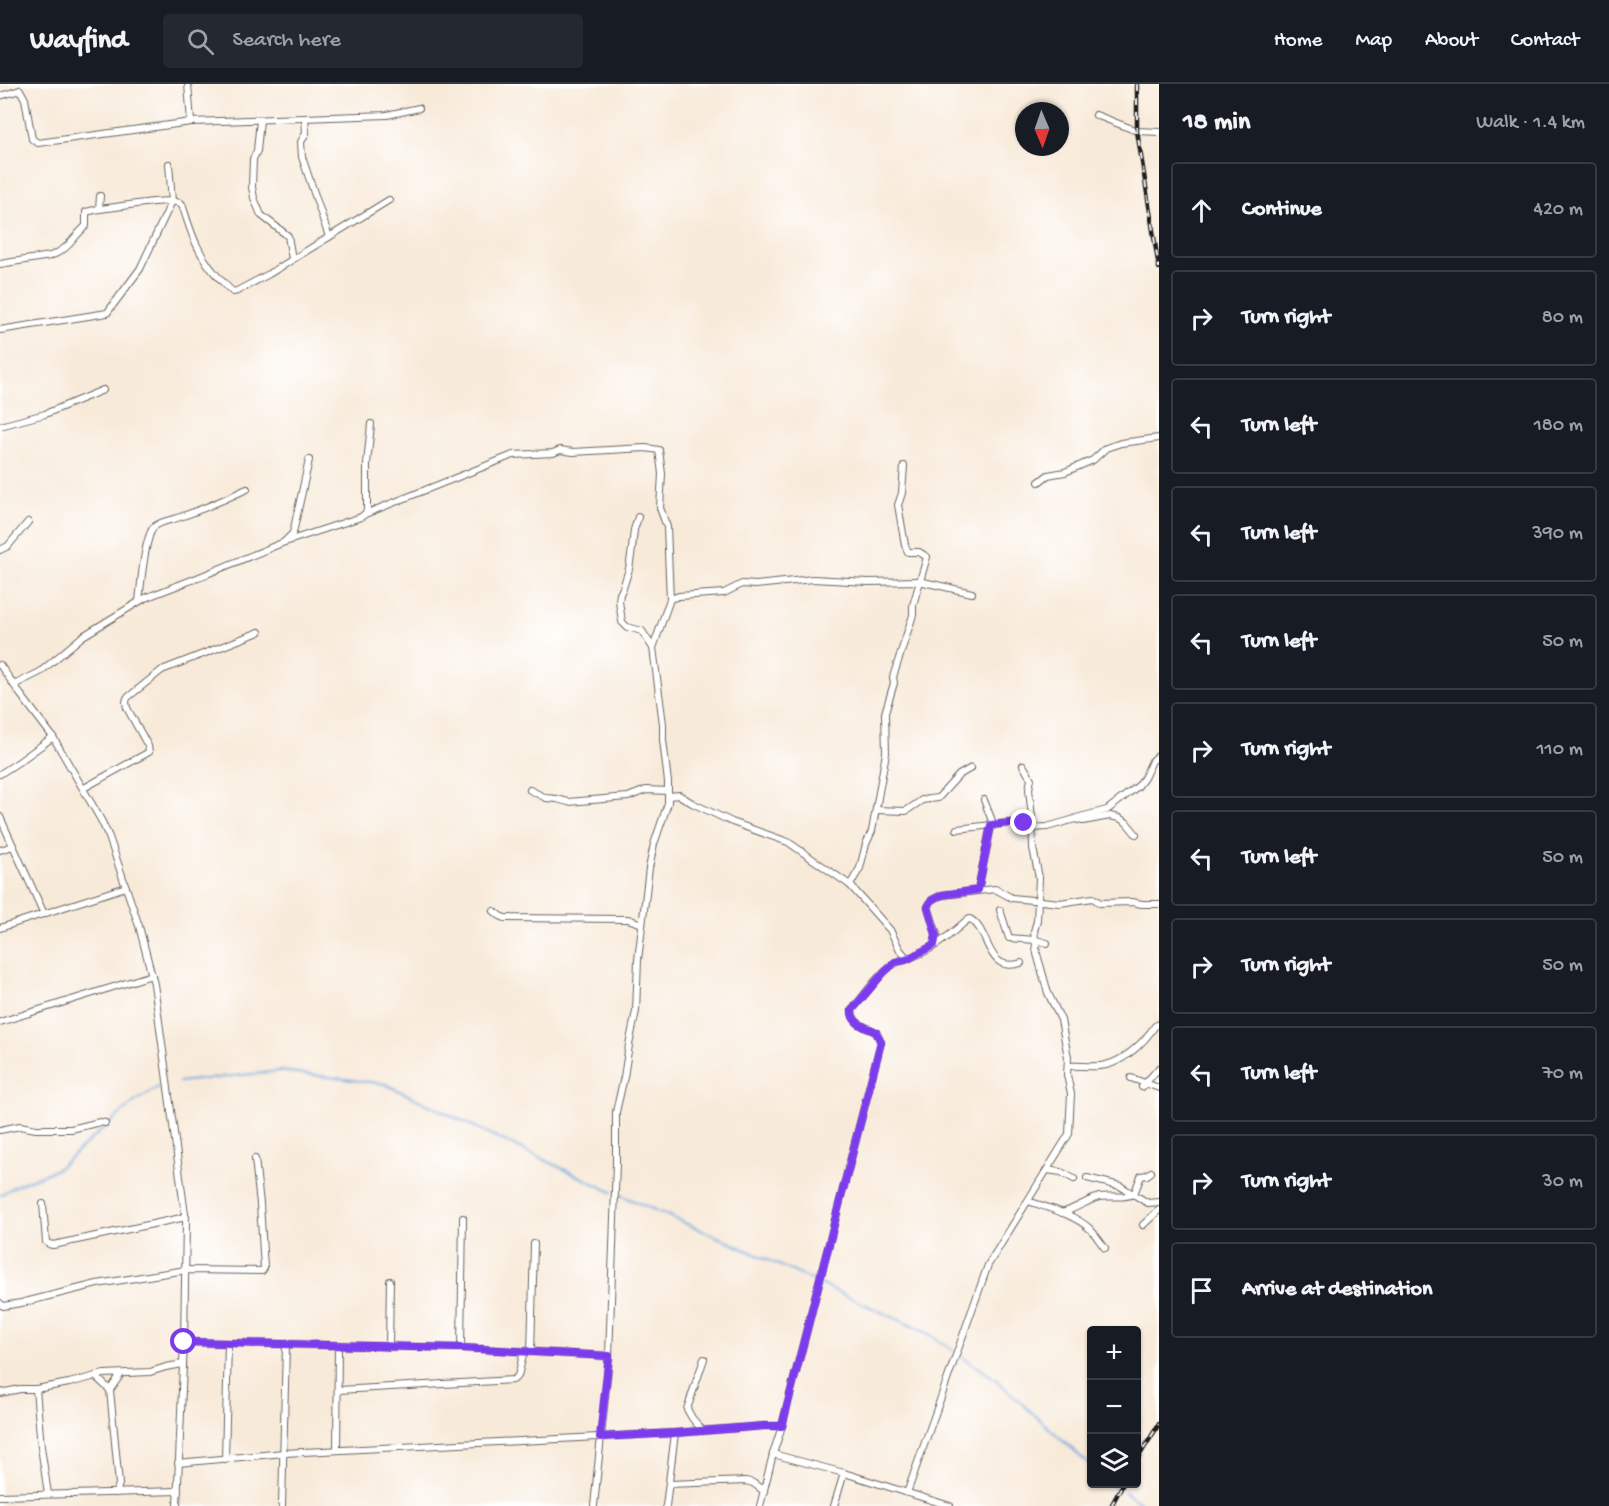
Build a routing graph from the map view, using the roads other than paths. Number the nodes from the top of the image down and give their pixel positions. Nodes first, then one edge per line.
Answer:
1 (188, 84) edge
2 (21, 87) edge
3 (0, 96) edge
4 (419, 108) dead end
5 (1096, 115) dead end
6 (306, 118) junction
7 (260, 120) junction
8 (191, 122) junction
9 (1159, 132) edge
10 (169, 164) dead end
11 (100, 196) dead end
12 (389, 200) dead end
13 (172, 201) junction
14 (99, 209) junction
15 (329, 237) junction
16 (292, 259) junction
17 (0, 264) edge
18 (0, 330) edge
19 (103, 390) dead end
20 (371, 424) dead end
21 (0, 426) edge
22 (1159, 438) edge
23 (309, 460) dead end
24 (904, 466) dead end
25 (1039, 482) dead end
26 (247, 489) dead end
27 (365, 514) junction
28 (638, 517) dead end
29 (28, 522) dead end
30 (282, 543) junction
31 (0, 550) edge
32 (919, 581) junction
33 (972, 592) dead end
34 (670, 599) junction
35 (139, 601) junction
36 (259, 632) dead end
37 (652, 648) junction
38 (0, 665) edge
39 (14, 685) junction
40 (53, 737) junction
41 (1159, 755) edge
42 (1023, 765) dead end
43 (971, 768) dead end
44 (0, 774) edge
45 (84, 788) junction
46 (530, 790) dead end
47 (668, 794) junction
48 (984, 800) dead end
49 (876, 810) junction
50 (0, 817) edge
51 (1075, 819) junction
52 (991, 825) junction
53 (1033, 828) junction
54 (957, 829) dead end
55 (1136, 834) dead end
56 (13, 846) junction
57 (0, 850) edge
58 (850, 885) junction
59 (126, 887) junction
60 (978, 890) junction
61 (1038, 901) junction
62 (1159, 904) edge
63 (1000, 910) dead end
64 (494, 911) dead end
65 (44, 914) junction
66 (642, 924) junction
67 (0, 928) edge
68 (1036, 940) junction
69 (1047, 943) dead end
70 (934, 945) junction
71 (912, 957) junction
72 (1021, 963) dead end
73 (152, 975) junction
74 (0, 1022) edge
75 (1159, 1024) edge
76 (1068, 1066) junction
77 (1159, 1068) edge
78 (1131, 1078) dead end
79 (1144, 1085) junction
80 (1159, 1088) edge
81 (105, 1123) dead end
82 (0, 1130) edge
83 (255, 1159) dead end
84 (1047, 1170) junction
85 (1151, 1172) dead end
86 (1087, 1178) dead end
87 (1074, 1179) dead end
88 (1134, 1194) junction
89 (1028, 1201) junction
90 (1159, 1202) edge
91 (43, 1204) dead end
92 (1159, 1211) edge
93 (1062, 1214) junction
94 (186, 1217) junction
95 (463, 1218) dead end
96 (1143, 1225) dead end
97 (534, 1244) dead end
98 (1105, 1248) dead end
99 (186, 1270) junction
100 (390, 1281) dead end
101 (0, 1303) edge
102 (184, 1342) junction
103 (228, 1344) junction
104 (286, 1345) junction
105 (338, 1346) junction
106 (389, 1347) junction
107 (461, 1348) junction
108 (527, 1351) junction
109 (609, 1356) junction
110 (704, 1359) dead end
111 (183, 1364) junction
112 (121, 1374) junction
113 (95, 1376) junction
114 (36, 1389) junction
115 (110, 1390) junction
116 (339, 1390) junction
117 (0, 1393) edge
118 (782, 1426) junction
119 (703, 1431) junction
120 (675, 1433) junction
121 (600, 1437) junction
122 (337, 1450) junction
123 (284, 1453) junction
124 (772, 1454) junction
125 (225, 1458) junction
126 (178, 1463) junction
127 (844, 1473) junction
128 (119, 1484) junction
129 (669, 1484) junction
130 (178, 1491) junction
131 (764, 1491) junction
132 (116, 1493) junction
133 (128, 1493) junction
134 (907, 1493) junction
135 (48, 1494) junction
136 (0, 1496) edge
137 (177, 1506) edge
138 (282, 1506) edge
139 (594, 1506) edge
140 (666, 1506) edge
141 (760, 1506) edge
142 (834, 1506) edge
143 (951, 1506) edge

1 - 8 street
2 - 3 street
2 - 8 street
4 - 6 street
5 - 9 street
6 - 7 street
6 - 15 street
7 - 8 street
7 - 16 street
10 - 13 street
11 - 14 street
12 - 15 street
13 - 14 street
13 - 16 street
13 - 18 street
14 - 17 street
15 - 16 street
19 - 21 street
20 - 27 street
22 - 25 street
23 - 30 street
24 - 32 street
26 - 35 street
27 - 30 street
27 - 34 street
28 - 37 street
29 - 31 street
30 - 35 street
32 - 33 street
32 - 34 street
32 - 49 street
34 - 37 street
35 - 39 street
36 - 45 street
37 - 47 street
38 - 39 street
39 - 40 street
40 - 44 street
40 - 45 street
41 - 51 street
42 - 53 street
43 - 49 street
45 - 59 street
46 - 47 street
47 - 58 street
47 - 66 street
48 - 52 street
49 - 58 street
50 - 56 street
51 - 53 street
51 - 55 street
52 - 53 street
52 - 54 street
52 - 60 street
53 - 61 street
56 - 57 street
56 - 65 street
58 - 71 street
59 - 65 street
59 - 73 street
60 - 61 street
60 - 70 street
61 - 62 street
61 - 68 street
63 - 68 street
64 - 66 street
65 - 67 street
66 - 109 street
68 - 69 street
68 - 76 street
70 - 71 street
70 - 72 street
71 - 118 street
73 - 74 street
73 - 94 street
75 - 76 street
76 - 84 street
77 - 79 street
78 - 79 street
79 - 80 street
81 - 82 street
83 - 99 street
84 - 87 street
84 - 89 street
85 - 88 street
86 - 88 street
88 - 90 street
88 - 93 street
89 - 93 street
89 - 134 street
91 - 94 street
92 - 96 street
93 - 98 street
94 - 99 street
95 - 107 street
97 - 108 street
99 - 101 street
99 - 102 street
100 - 106 street
102 - 103 street
102 - 111 street
103 - 104 street
103 - 125 street
104 - 105 street
104 - 123 street
105 - 106 street
105 - 116 street
106 - 107 street
107 - 108 street
108 - 109 street
108 - 116 street
109 - 121 street
110 - 119 street
111 - 112 street
111 - 126 street
112 - 113 street
112 - 115 street
113 - 114 street
113 - 115 street
114 - 117 street
114 - 135 street
115 - 128 street
116 - 122 street
118 - 119 street
118 - 124 street
119 - 120 street
120 - 121 street
120 - 129 street
121 - 122 street
121 - 139 street
122 - 123 street
123 - 125 street
123 - 138 street
124 - 127 street
124 - 131 street
125 - 126 street
126 - 130 street
127 - 134 street
127 - 142 street
128 - 132 street
128 - 133 street
129 - 131 street
129 - 140 street
130 - 133 street
130 - 137 street
131 - 141 street
132 - 133 street
132 - 135 street
134 - 143 street
135 - 136 street

